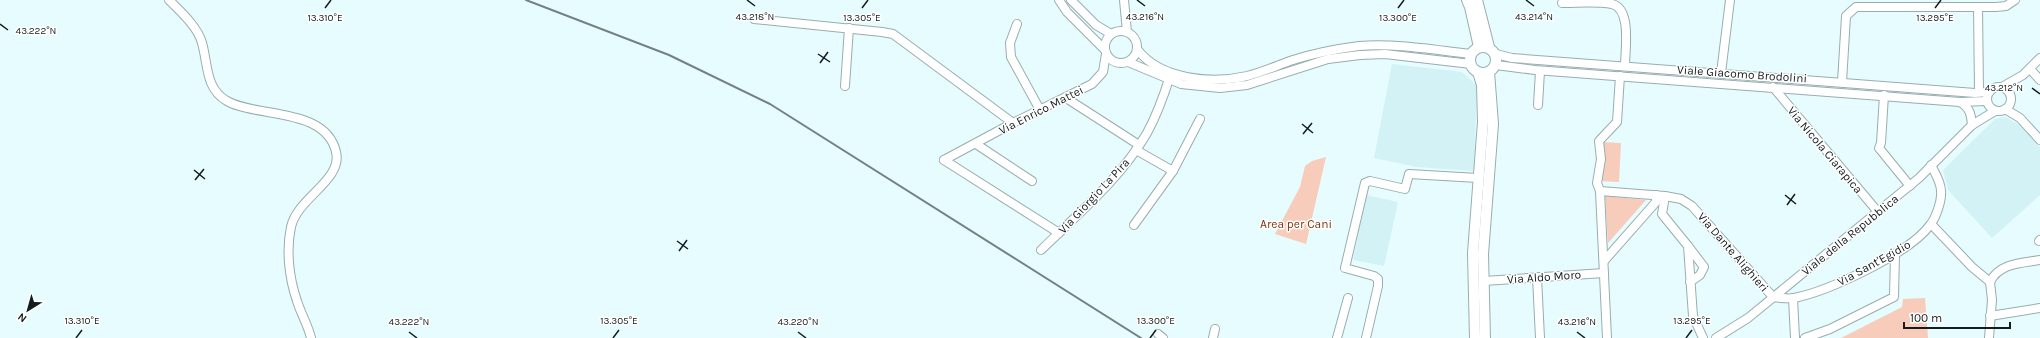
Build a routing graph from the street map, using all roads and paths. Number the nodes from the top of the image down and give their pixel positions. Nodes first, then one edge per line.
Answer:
1 (169, 0) edge
2 (1058, 0) edge
3 (1071, 0) edge
4 (1124, 0) edge
5 (1467, 0) edge
6 (1478, 0) edge
7 (1730, 0) edge
8 (2015, 0) edge
9 (1562, 3) dead end
10 (1978, 7) junction
11 (1124, 17) junction
12 (754, 19) dead end
13 (1016, 24) dead end
14 (849, 28) junction
15 (1127, 32) junction
16 (1113, 33) junction
17 (1412, 47) junction
18 (1137, 49) junction
19 (1105, 52) junction
20 (1412, 56) junction
21 (1480, 56) junction
22 (2040, 58) edge
23 (1128, 62) junction
24 (1118, 64) junction
25 (1625, 66) junction
26 (1492, 68) junction
27 (2030, 69) junction
28 (1540, 71) junction
29 (1103, 72) junction
30 (1721, 73) junction
31 (2023, 75) junction
32 (1170, 76) junction
33 (1620, 76) junction
34 (2040, 80) edge
35 (1842, 82) junction
36 (845, 86) dead end
37 (1773, 87) junction
38 (2002, 87) junction
39 (1980, 92) junction
40 (1989, 92) junction
41 (1884, 95) junction
42 (1066, 98) junction
43 (2010, 98) junction
44 (1960, 102) junction
45 (1988, 103) junction
46 (1538, 105) dead end
47 (2005, 109) junction
48 (1040, 110) junction
49 (1995, 110) junction
50 (2020, 118) junction
51 (1200, 119) dead end
52 (1013, 123) junction
53 (1974, 124) junction
54 (2040, 140) edge
55 (976, 144) junction
56 (1138, 147) junction
57 (1931, 165) junction
58 (1173, 171) junction
59 (1478, 178) junction
60 (1032, 181) dead end
61 (1910, 186) junction
62 (1600, 191) junction
63 (1656, 196) junction
64 (1665, 196) junction
65 (1476, 205) junction
66 (1487, 207) junction
67 (1878, 212) junction
68 (1931, 224) junction
69 (1134, 226) dead end
70 (1059, 233) junction
71 (1688, 246) junction
72 (1042, 250) dead end
73 (1895, 254) junction
74 (1604, 260) junction
75 (2040, 260) edge
76 (1604, 273) junction
77 (1537, 277) junction
78 (1484, 281) junction
79 (1690, 282) junction
80 (1990, 282) junction
81 (1773, 297) junction
82 (1348, 298) dead end
83 (1793, 298) junction
84 (1992, 300) junction
85 (2040, 308) edge
86 (2006, 313) junction
87 (1990, 316) junction
88 (1215, 329) dead end
89 (311, 338) edge
90 (1213, 338) edge
91 (1337, 338) edge
92 (1366, 338) edge
93 (1475, 338) edge
94 (1485, 338) edge
95 (1540, 338) edge
96 (1608, 338) edge
97 (1703, 338) edge
98 (1716, 338) edge
99 (1795, 338) edge
100 (1806, 338) edge
101 (1989, 338) edge

1 - 89 street
2 - 19 street
3 - 16 street
4 - 11 street
5 - 21 street
6 - 21 street
7 - 30 street
8 - 10 street
9 - 25 street
10 - 35 street
10 - 39 street
11 - 15 street
11 - 16 street
12 - 14 street
13 - 48 street
14 - 36 street
14 - 52 street
15 - 16 street
15 - 18 street
16 - 19 street
17 - 20 street
17 - 21 street
17 - 32 street
18 - 23 street
18 - 32 street
19 - 24 street
19 - 29 street
20 - 21 street
20 - 32 street
21 - 25 street, Viale Giacomo Brodolini
21 - 26 street
21 - 26 street
21 - 59 street
22 - 27 street
23 - 24 street
23 - 32 street
24 - 29 street, Via Enrico Mattei
25 - 30 street, Viale Giacomo Brodolini
26 - 28 street, Viale Giacomo Brodolini
26 - 66 street
27 - 31 street
27 - 34 street
28 - 33 street, Viale Giacomo Brodolini
28 - 46 street
29 - 42 street, Via Enrico Mattei
30 - 35 street, Viale Giacomo Brodolini
31 - 38 street
31 - 43 street
32 - 56 street, Via Giorgio La Pira
33 - 37 street, Viale Giacomo Brodolini
33 - 62 street
35 - 39 street, Viale Giacomo Brodolini
37 - 41 street, Viale Giacomo Brodolini
37 - 67 street, Via Nicola Ciarapica
38 - 40 street
38 - 43 street
39 - 40 street, Viale Giacomo Brodolini
40 - 45 street
41 - 44 street, Viale Giacomo Brodolini
41 - 61 street
42 - 48 street, Via Enrico Mattei
42 - 56 street
43 - 47 street
43 - 50 street
44 - 45 street, Viale Giacomo Brodolini
44 - 53 street
45 - 49 street
45 - 53 street, Viale della Repubblica
47 - 49 street
47 - 50 street
48 - 52 street, Via Enrico Mattei
49 - 53 street, Viale della Repubblica
50 - 54 street
51 - 58 street
52 - 55 street, Via Enrico Mattei
53 - 57 street, Viale della Repubblica
55 - 60 street
55 - 70 street, Via Enrico Mattei
56 - 58 street
56 - 70 street, Via Giorgio La Pira
57 - 61 street, Viale della Repubblica
57 - 68 street, Via Sant'Egidio
58 - 69 street
59 - 65 street
59 - 92 street
61 - 67 street, Viale della Repubblica
62 - 63 street, Via Dante Alighieri
62 - 74 street
63 - 64 street, Via Dante Alighieri
63 - 74 street
64 - 71 street
64 - 81 street, Via Dante Alighieri
65 - 66 street
65 - 93 street
66 - 78 street
67 - 81 street, Viale della Repubblica
68 - 73 street, Via Sant'Egidio
68 - 80 street
70 - 72 street, Via Giorgio La Pira
71 - 79 street
71 - 79 street
73 - 83 street, Via Sant'Egidio
73 - 100 street
74 - 76 street
75 - 80 street
76 - 77 street, Via Aldo Moro
76 - 96 street
77 - 78 street, Via Aldo Moro
77 - 95 street
78 - 94 street
79 - 97 street
80 - 84 street
81 - 83 street, Via Sant'Egidio
81 - 98 street, Viale della Repubblica
82 - 91 street
83 - 99 street
84 - 86 street
84 - 87 street
85 - 86 street
86 - 87 street
87 - 101 street
88 - 90 street

